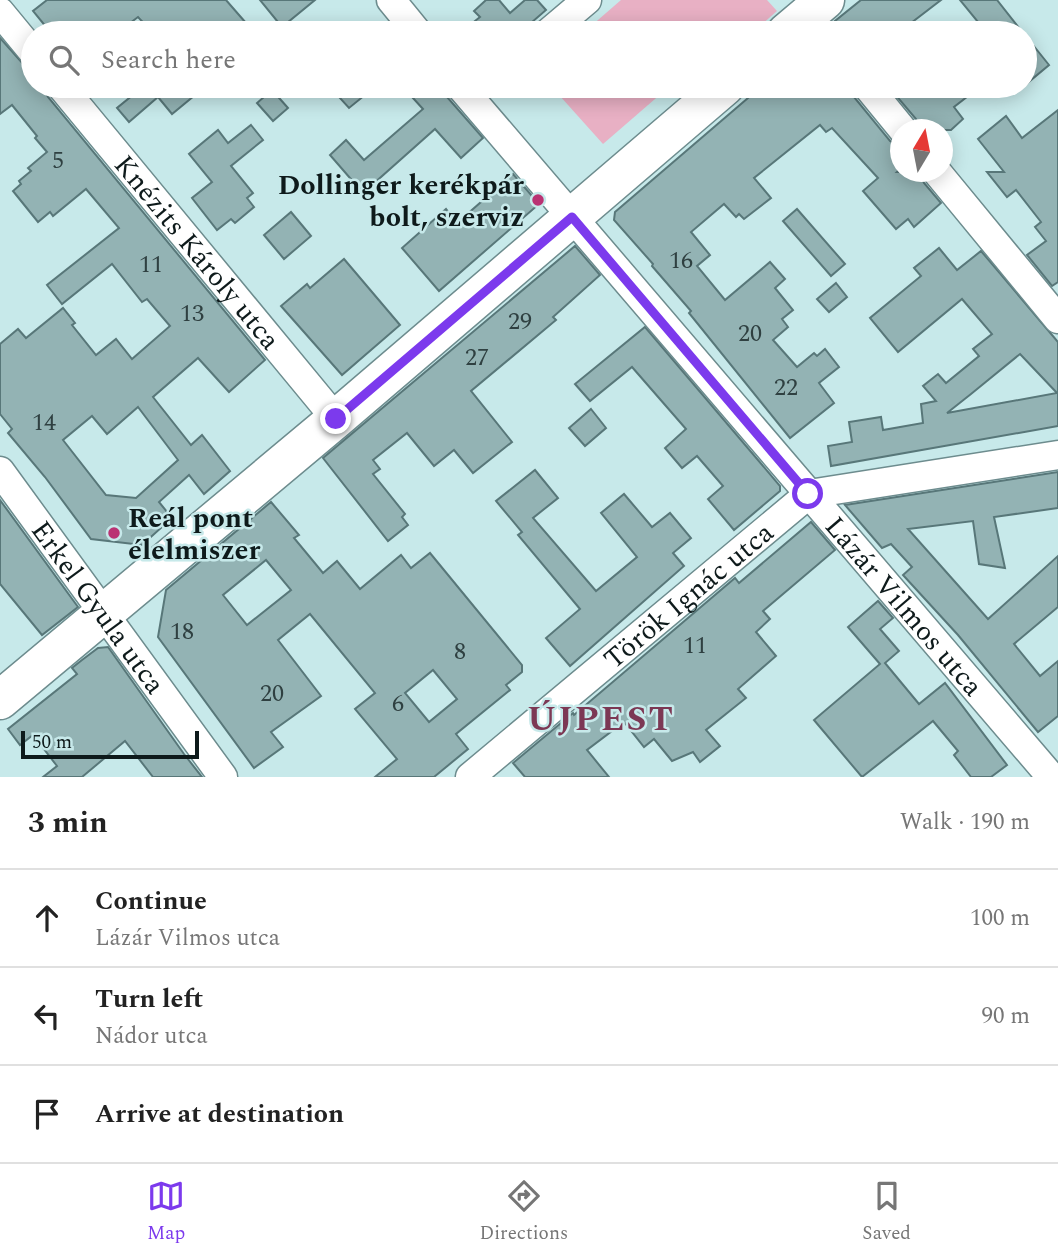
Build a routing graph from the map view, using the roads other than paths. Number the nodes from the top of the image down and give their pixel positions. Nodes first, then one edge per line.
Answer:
1 (391, 0) edge
2 (587, 0) edge
3 (0, 12) edge
4 (408, 21) edge
5 (562, 21) edge
6 (21, 37) edge
7 (71, 98) edge
8 (478, 98) edge
9 (711, 98) edge
10 (877, 98) edge
11 (894, 119) edge
12 (945, 182) edge
13 (572, 217) junction
14 (1058, 319) edge
15 (336, 419) junction
16 (1058, 455) edge
17 (0, 471) edge
18 (808, 494) junction
19 (104, 614) junction
20 (0, 700) edge
21 (1049, 771) edge
22 (223, 777) edge
23 (470, 777) edge

1 - 4 street
2 - 5 street
3 - 6 street
7 - 15 street, Knézits Károly utca
8 - 13 street, Lázár Vilmos utca
9 - 13 street
10 - 11 street
12 - 14 street
13 - 15 street
13 - 18 street, Lázár Vilmos utca
15 - 19 street
16 - 18 street
17 - 19 street, Erkel Gyula utca
18 - 21 street, Lázár Vilmos utca
18 - 23 street, Török Ignác utca
19 - 20 street
19 - 22 street, Erkel Gyula utca

